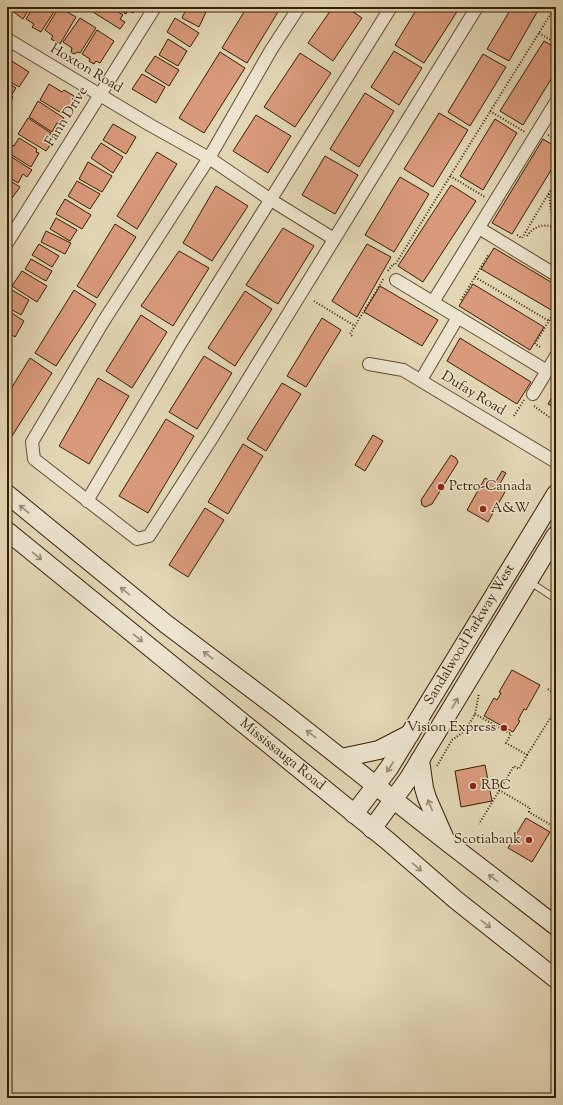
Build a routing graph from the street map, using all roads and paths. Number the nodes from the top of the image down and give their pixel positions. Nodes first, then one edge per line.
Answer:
1 (155, 7) edge
2 (299, 7) edge
3 (391, 7) edge
4 (477, 7) edge
5 (555, 7) edge
6 (539, 33) junction
7 (7, 39) edge
8 (556, 43) edge
9 (99, 94) junction
10 (556, 102) edge
11 (490, 111) junction
12 (528, 134) dead end
13 (550, 136) dead end
14 (556, 139) edge
15 (209, 158) junction
16 (450, 176) junction
17 (556, 181) edge
18 (549, 193) junction
19 (488, 199) dead end
20 (271, 200) junction
21 (556, 221) edge
22 (478, 228) junction
23 (556, 228) edge
24 (517, 235) dead end
25 (527, 236) dead end
26 (334, 239) junction
27 (7, 243) edge
28 (489, 254) dead end
29 (556, 275) edge
30 (475, 277) junction
31 (396, 280) dead end
32 (461, 300) dead end
33 (314, 301) dead end
34 (433, 302) junction
35 (556, 309) edge
36 (458, 318) junction
37 (549, 321) junction
38 (355, 326) junction
39 (352, 336) dead end
40 (540, 347) dead end
41 (556, 356) edge
42 (369, 364) dead end
43 (547, 371) junction
44 (420, 380) junction
45 (530, 399) junction
46 (514, 416) dead end
47 (556, 422) edge
48 (556, 462) edge
49 (7, 494) edge
50 (556, 494) edge
51 (87, 501) junction
52 (7, 531) edge
53 (556, 535) edge
54 (552, 576) dead end
55 (556, 579) edge
56 (528, 581) junction
57 (556, 599) edge
58 (548, 689) dead end
59 (556, 695) edge
60 (556, 709) edge
61 (475, 714) dead end
62 (411, 734) junction
63 (527, 755) junction
64 (342, 758) junction
65 (420, 760) junction
66 (376, 786) junction
67 (499, 790) junction
68 (394, 800) junction
69 (354, 814) junction
70 (479, 824) dead end
71 (556, 828) edge
72 (372, 829) junction
73 (446, 841) junction
74 (556, 926) edge
75 (556, 979) edge

1 - 9 street, Fann Drive
2 - 15 street
3 - 20 street
4 - 26 street
5 - 6 path
6 - 8 path
6 - 11 path
7 - 9 street, Hoxton Road
9 - 15 street, Hoxton Road
9 - 27 street, Fann Drive
10 - 22 street
11 - 12 path
11 - 16 path
13 - 14 path
15 - 20 street, Hoxton Road
15 - 51 street
16 - 19 path
16 - 38 path
17 - 18 path
18 - 21 path
18 - 24 path
20 - 26 street, Hoxton Road
20 - 51 street
22 - 29 street
22 - 34 street
23 - 25 path
26 - 51 street
28 - 30 path
30 - 32 path
30 - 37 path
31 - 34 street
33 - 38 path
34 - 36 street
35 - 37 path
36 - 43 street
36 - 44 street
37 - 40 path
38 - 39 path
41 - 43 street
42 - 44 street, Dufay Road
43 - 45 street
44 - 48 street, Dufay Road
45 - 46 path
45 - 47 path
64 -> 49 main road
50 - 62 main road, Sandalwood Parkway West
52 -> 69 main road, Mississauga Road
53 - 56 main road, Sandalwood Parkway West
54 - 55 path
56 - 57 lane
65 -> 56 main road, Sandalwood Parkway West
58 - 59 path
60 - 63 path
61 - 63 path
62 - 64 main road
62 -> 66 main road, Sandalwood Parkway West
63 - 67 path
64 - 66 main road
65 - 68 main road, Sandalwood Parkway West
73 -> 65 main road
66 - 68 main road
66 - 69 main road, Sandalwood Parkway West
67 - 70 path
67 - 71 path
68 - 72 main road, Sandalwood Parkway West
68 - 73 main road
69 - 72 main road, Mississauga Road
72 -> 75 main road, Mississauga Road
74 -> 73 main road

